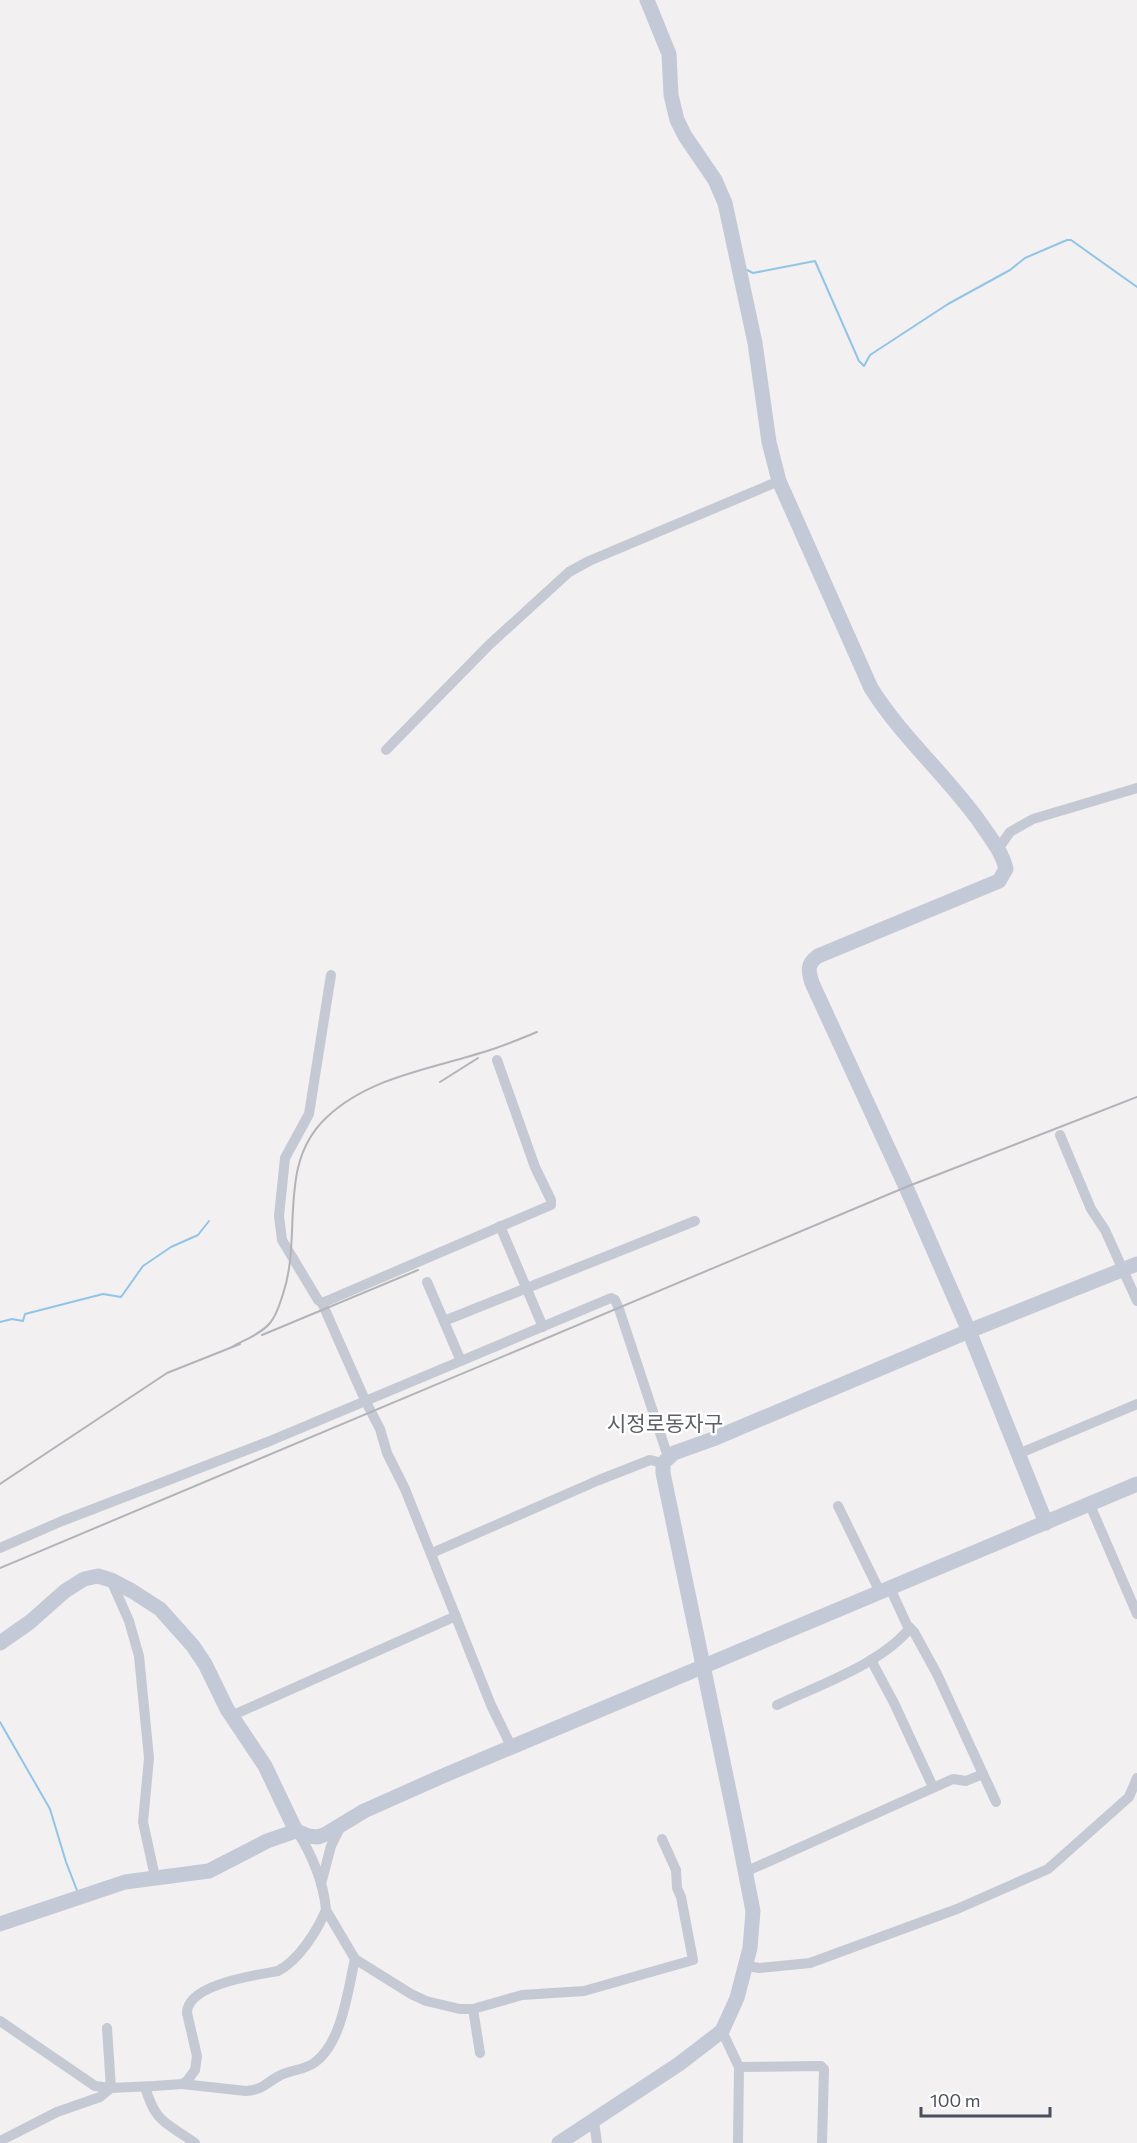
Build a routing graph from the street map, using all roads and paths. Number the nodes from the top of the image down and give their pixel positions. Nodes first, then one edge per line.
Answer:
1 (647, 0) edge
2 (779, 481) junction
3 (386, 750) dead end
4 (1137, 788) edge
5 (998, 849) junction
6 (331, 975) dead end
7 (497, 1060) dead end
8 (1060, 1135) dead end
9 (695, 1221) dead end
10 (500, 1226) junction
11 (1131, 1267) edge
12 (427, 1282) dead end
13 (527, 1287) junction
14 (1137, 1301) edge
15 (322, 1303) junction
16 (444, 1321) junction
17 (543, 1327) junction
18 (969, 1331) junction
19 (461, 1361) junction
20 (365, 1400) junction
21 (1137, 1404) edge
22 (1018, 1454) junction
23 (665, 1460) junction
24 (1137, 1484) edge
25 (1090, 1505) junction
26 (838, 1506) dead end
27 (1047, 1523) junction
28 (0, 1548) edge
29 (432, 1553) junction
30 (111, 1580) junction
31 (885, 1590) junction
32 (1137, 1614) edge
33 (456, 1616) junction
34 (910, 1628) junction
35 (0, 1643) edge
36 (871, 1660) junction
37 (703, 1667) junction
38 (777, 1705) dead end
39 (231, 1716) junction
40 (512, 1748) junction
41 (983, 1774) junction
42 (1137, 1778) edge
43 (933, 1787) junction
44 (996, 1802) dead end
45 (344, 1822) junction
46 (296, 1831) junction
47 (662, 1839) dead end
48 (745, 1872) junction
49 (155, 1877) junction
50 (321, 1887) junction
51 (326, 1910) junction
52 (0, 1924) edge
53 (355, 1959) junction
54 (747, 1966) junction
55 (473, 2009) junction
56 (0, 2021) edge
57 (106, 2028) dead end
58 (722, 2031) junction
59 (480, 2053) dead end
60 (740, 2067) junction
61 (182, 2084) junction
62 (145, 2087) junction
63 (111, 2088) junction
64 (594, 2122) junction
65 (0, 2141) edge
66 (195, 2143) edge
67 (559, 2143) edge
68 (597, 2143) edge
69 (738, 2143) edge
70 (822, 2143) edge

1 - 2 street
2 - 3 street
2 - 5 street
4 - 5 street
5 - 18 street
6 - 15 street
7 - 10 street
8 - 11 street
9 - 13 street
10 - 13 street
10 - 15 street
11 - 14 street
11 - 18 street
12 - 16 street
13 - 16 street
13 - 17 street
15 - 20 street
16 - 19 street
17 - 19 street
17 - 23 street
18 - 22 street
18 - 23 street
19 - 20 street
20 - 28 street
20 - 29 street
21 - 22 street
22 - 27 street
23 - 29 street
23 - 37 street
24 - 25 street
25 - 27 street
25 - 32 street
26 - 31 street
27 - 31 street
29 - 33 street
30 - 35 street
30 - 39 street
30 - 49 street
31 - 34 street
31 - 37 street
33 - 39 street
33 - 40 street
34 - 36 street
34 - 41 street
36 - 38 street
36 - 43 street
37 - 40 street
37 - 48 street
39 - 46 street
40 - 45 street
41 - 43 street
41 - 44 street
42 - 54 street
43 - 48 street
45 - 46 street
45 - 50 street
46 - 49 street
46 - 50 street
47 - 55 street
48 - 54 street
49 - 52 street
50 - 51 street
51 - 53 street
51 - 61 street
53 - 55 street
53 - 61 street
54 - 58 street
55 - 59 street
56 - 63 street
57 - 63 street
58 - 60 street
58 - 64 street
60 - 69 street
60 - 70 street
61 - 62 street
62 - 63 street
62 - 66 street
63 - 65 street
64 - 67 street
64 - 68 street

